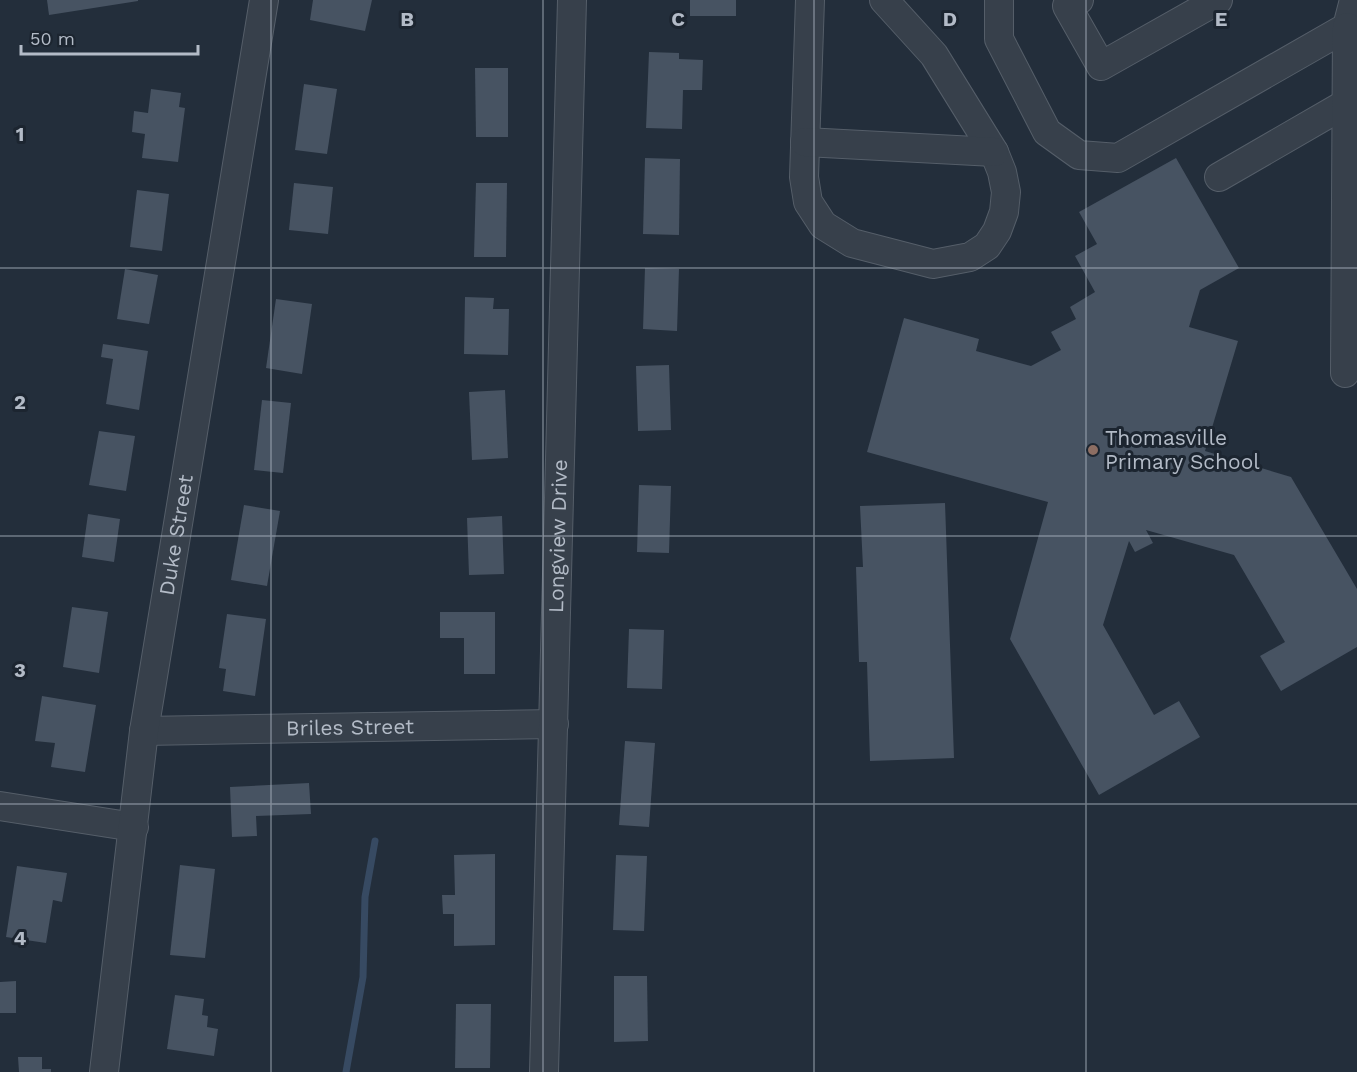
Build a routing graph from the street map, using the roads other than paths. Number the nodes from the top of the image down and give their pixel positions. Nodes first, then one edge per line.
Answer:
1 (264, 0) edge
2 (572, 0) edge
3 (810, 0) edge
4 (884, 0) edge
5 (999, 0) edge
6 (1079, 0) edge
7 (1218, 0) edge
8 (1353, 14) edge
9 (1347, 103) junction
10 (806, 142) junction
11 (994, 152) junction
12 (1219, 177) dead end
13 (1352, 254) edge
14 (1345, 373) dead end
15 (554, 724) junction
16 (144, 731) junction
17 (0, 806) edge
18 (134, 827) junction
19 (104, 1072) edge
20 (544, 1072) edge

1 - 16 street, Duke Street
2 - 15 street, Longview Drive
3 - 10 street
4 - 11 street
5 - 8 street
6 - 7 street
8 - 9 street
9 - 12 street
9 - 13 street
10 - 11 street
10 - 11 street
13 - 14 street
15 - 16 street, Briles Street
15 - 20 street, Longview Drive
16 - 18 street, Duke Street
17 - 18 street
18 - 19 street, Duke Street

